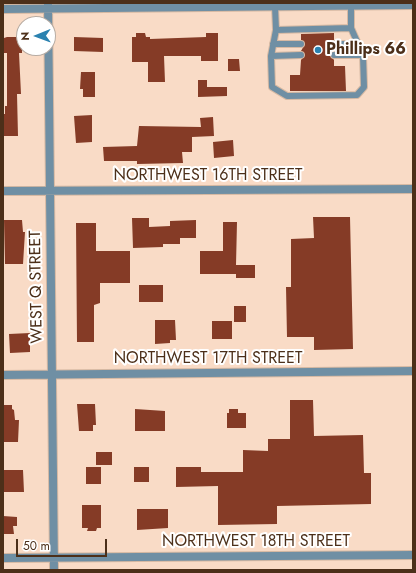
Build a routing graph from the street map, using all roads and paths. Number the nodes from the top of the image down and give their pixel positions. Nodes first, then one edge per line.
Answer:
1 (351, 5) junction
2 (413, 5) edge
3 (48, 6) edge
4 (275, 6) junction
5 (3, 9) edge
6 (351, 28) junction
7 (276, 30) junction
8 (273, 44) junction
9 (301, 44) dead end
10 (334, 44) dead end
11 (357, 44) junction
12 (301, 55) dead end
13 (334, 55) dead end
14 (363, 55) junction
15 (271, 56) junction
16 (413, 189) edge
17 (50, 191) junction
18 (3, 192) edge
19 (413, 371) edge
20 (52, 374) junction
21 (3, 375) edge
22 (413, 555) edge
23 (53, 557) junction
24 (3, 558) edge
25 (54, 570) edge

1 - 2 street
1 - 4 street
1 - 6 lane
3 - 4 street
3 - 5 street
3 - 17 street, WEST Q STREET
4 - 7 lane
6 - 7 lane
6 - 11 lane
7 - 8 lane
8 - 9 lane
8 - 15 lane
10 - 11 lane
11 - 14 lane
12 - 15 lane
13 - 14 lane
14 - 15 lane
16 - 17 street, NORTHWEST 16TH STREET
17 - 18 street, NORTHWEST 16TH STREET
17 - 20 street, WEST Q STREET
19 - 20 street, NORTHWEST 17TH STREET
20 - 21 street, NORTHWEST 17TH STREET
20 - 23 street, WEST Q STREET
22 - 23 street, NORTHWEST 18TH STREET
23 - 24 street, NORTHWEST 18TH STREET
23 - 25 street, WEST Q STREET

